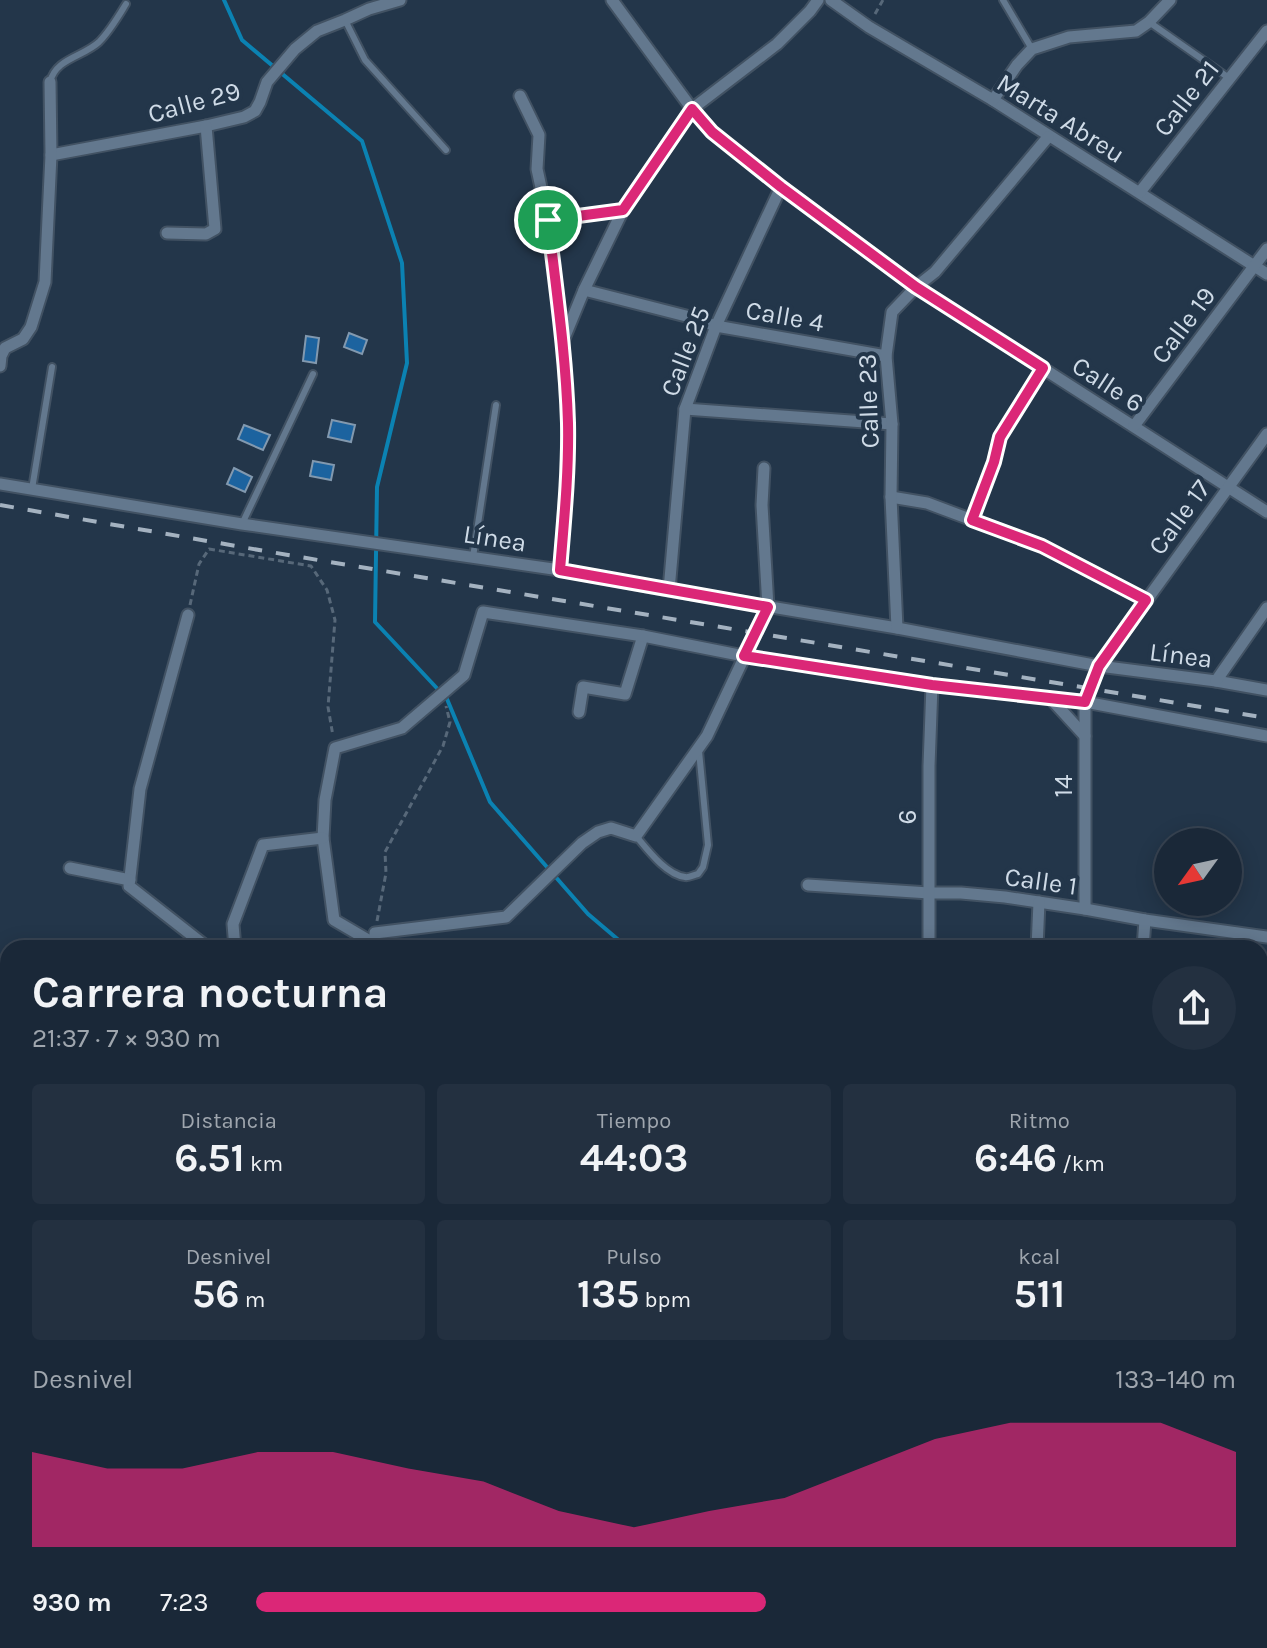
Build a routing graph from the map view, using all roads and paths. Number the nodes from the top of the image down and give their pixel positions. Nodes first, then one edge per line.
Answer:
1 (400, 0) edge
2 (612, 0) edge
3 (818, 0) edge
4 (831, 0) edge
5 (883, 0) edge
6 (1003, 0) edge
7 (1170, 0) edge
8 (126, 4) dead end
9 (366, 4) edge
10 (345, 20) junction
11 (1149, 22) junction
12 (869, 27) junction
13 (1267, 31) edge
14 (1032, 49) junction
15 (1229, 78) junction
16 (50, 82) joint
17 (520, 96) dead end
18 (993, 100) junction
19 (692, 109) junction
20 (206, 126) junction
21 (1048, 137) junction
22 (446, 150) dead end
23 (51, 155) junction
24 (781, 187) junction
25 (1140, 192) junction
26 (623, 210) junction
27 (548, 220) junction
28 (167, 233) dead end
29 (1267, 249) edge
30 (1255, 266) junction
31 (1267, 274) edge
32 (916, 287) junction
33 (584, 290) junction
34 (716, 326) junction
35 (563, 341) junction
36 (886, 356) junction
37 (0, 366) edge
38 (52, 367) dead end
39 (1043, 368) junction
40 (313, 374) dead end
41 (496, 405) dead end
42 (685, 409) junction
43 (892, 424) junction
44 (1134, 426) junction
45 (1267, 434) edge
46 (764, 468) dead end
47 (0, 484) edge
48 (1228, 487) junction
49 (32, 489) junction
50 (891, 497) junction
51 (1267, 512) edge
52 (972, 520) junction
53 (242, 524) junction
54 (473, 557) junction
55 (560, 570) junction
56 (669, 590) junction
57 (1146, 600) junction
58 (768, 607) junction
59 (1267, 608) edge
60 (188, 615) joint
61 (897, 628) junction
62 (643, 636) junction
63 (744, 656) junction
64 (1099, 666) junction
65 (1216, 681) junction
66 (932, 685) junction
67 (1267, 690) edge
68 (1052, 700) junction
69 (445, 702) dead end
70 (1085, 702) junction
71 (579, 712) dead end
72 (1085, 736) junction
73 (1267, 736) edge
74 (335, 748) junction
75 (698, 748) junction
76 (636, 836) junction
77 (323, 838) junction
78 (70, 868) dead end
79 (130, 880) junction
80 (808, 885) dead end
81 (929, 893) junction
82 (1039, 902) junction
83 (1085, 909) junction
84 (1145, 920) junction
85 (1267, 937) edge
86 (198, 940) edge
87 (234, 940) edge
88 (371, 940) edge
89 (375, 940) edge
90 (385, 940) edge
91 (929, 940) edge
92 (1037, 940) edge
93 (1144, 940) edge

1 - 9 street, Calle 29
2 - 19 street, Calle 6
3 - 19 street
4 - 12 street, Marta Abreu
5 - 12 path
6 - 14 lane
7 - 11 street
8 - 16 lane
9 - 10 street, Calle 29
10 - 20 street, Calle 29
10 - 22 lane
11 - 14 street
11 - 15 lane
12 - 18 street, Marta Abreu
13 - 15 street, Calle 21
14 - 18 street
15 - 25 street, Calle 21
16 - 23 street
17 - 27 street
18 - 21 street, Marta Abreu
19 - 24 street, Calle 6
19 - 26 street
20 - 23 street, Calle 29
20 - 28 street
21 - 25 street, Marta Abreu
21 - 32 street, Calle 23
23 - 37 street
24 - 32 street, Calle 6
24 - 34 street, Calle 25
25 - 30 street, Marta Abreu
26 - 27 street
26 - 33 street
27 - 35 street
29 - 30 street, Calle 19
30 - 31 street, Marta Abreu
30 - 44 street, Calle 19
32 - 36 street, Calle 23
32 - 39 street, Calle 6
33 - 34 street, Calle 4
33 - 35 street
34 - 36 street, Calle 4
34 - 42 street, Calle 25
35 - 55 street
36 - 43 street, Calle 23
38 - 49 lane
39 - 44 street, Calle 6
39 - 52 street
40 - 53 lane
41 - 54 lane
42 - 43 street
42 - 56 street, Calle 25
43 - 50 street, Calle 23
44 - 48 street, Calle 6
45 - 48 street, Calle 17
46 - 58 street
47 - 49 street, Línea
48 - 51 street, Calle 6
48 - 57 street, Calle 17
49 - 53 street, Línea
50 - 52 street
50 - 61 street, Calle 23
52 - 57 street
53 - 54 street, Línea
54 - 55 street, Línea
55 - 56 street, Línea
56 - 58 street, Línea
57 - 64 street, Calle 17
58 - 61 street, Línea
58 - 63 street
59 - 65 street
60 - 74 path
60 - 79 street
61 - 64 street, Línea
62 - 63 street
62 - 71 street
62 - 74 street
63 - 66 street
63 - 75 street
64 - 65 street, Línea
64 - 70 street, 14
65 - 67 street, Línea
66 - 68 street
66 - 81 street, 6
68 - 70 street
68 - 72 street
69 - 89 path
70 - 72 street, 14
70 - 73 street
72 - 83 street, 14
74 - 77 street
75 - 76 street
75 - 76 lane
76 - 90 street
77 - 87 street
77 - 88 street
78 - 79 street
79 - 86 street
80 - 81 street, Calle 1
81 - 82 street, Calle 1
81 - 91 street, 6
82 - 83 street, Calle 1
82 - 92 street
83 - 84 street, Calle 1
84 - 85 street, Calle 1
84 - 93 street

